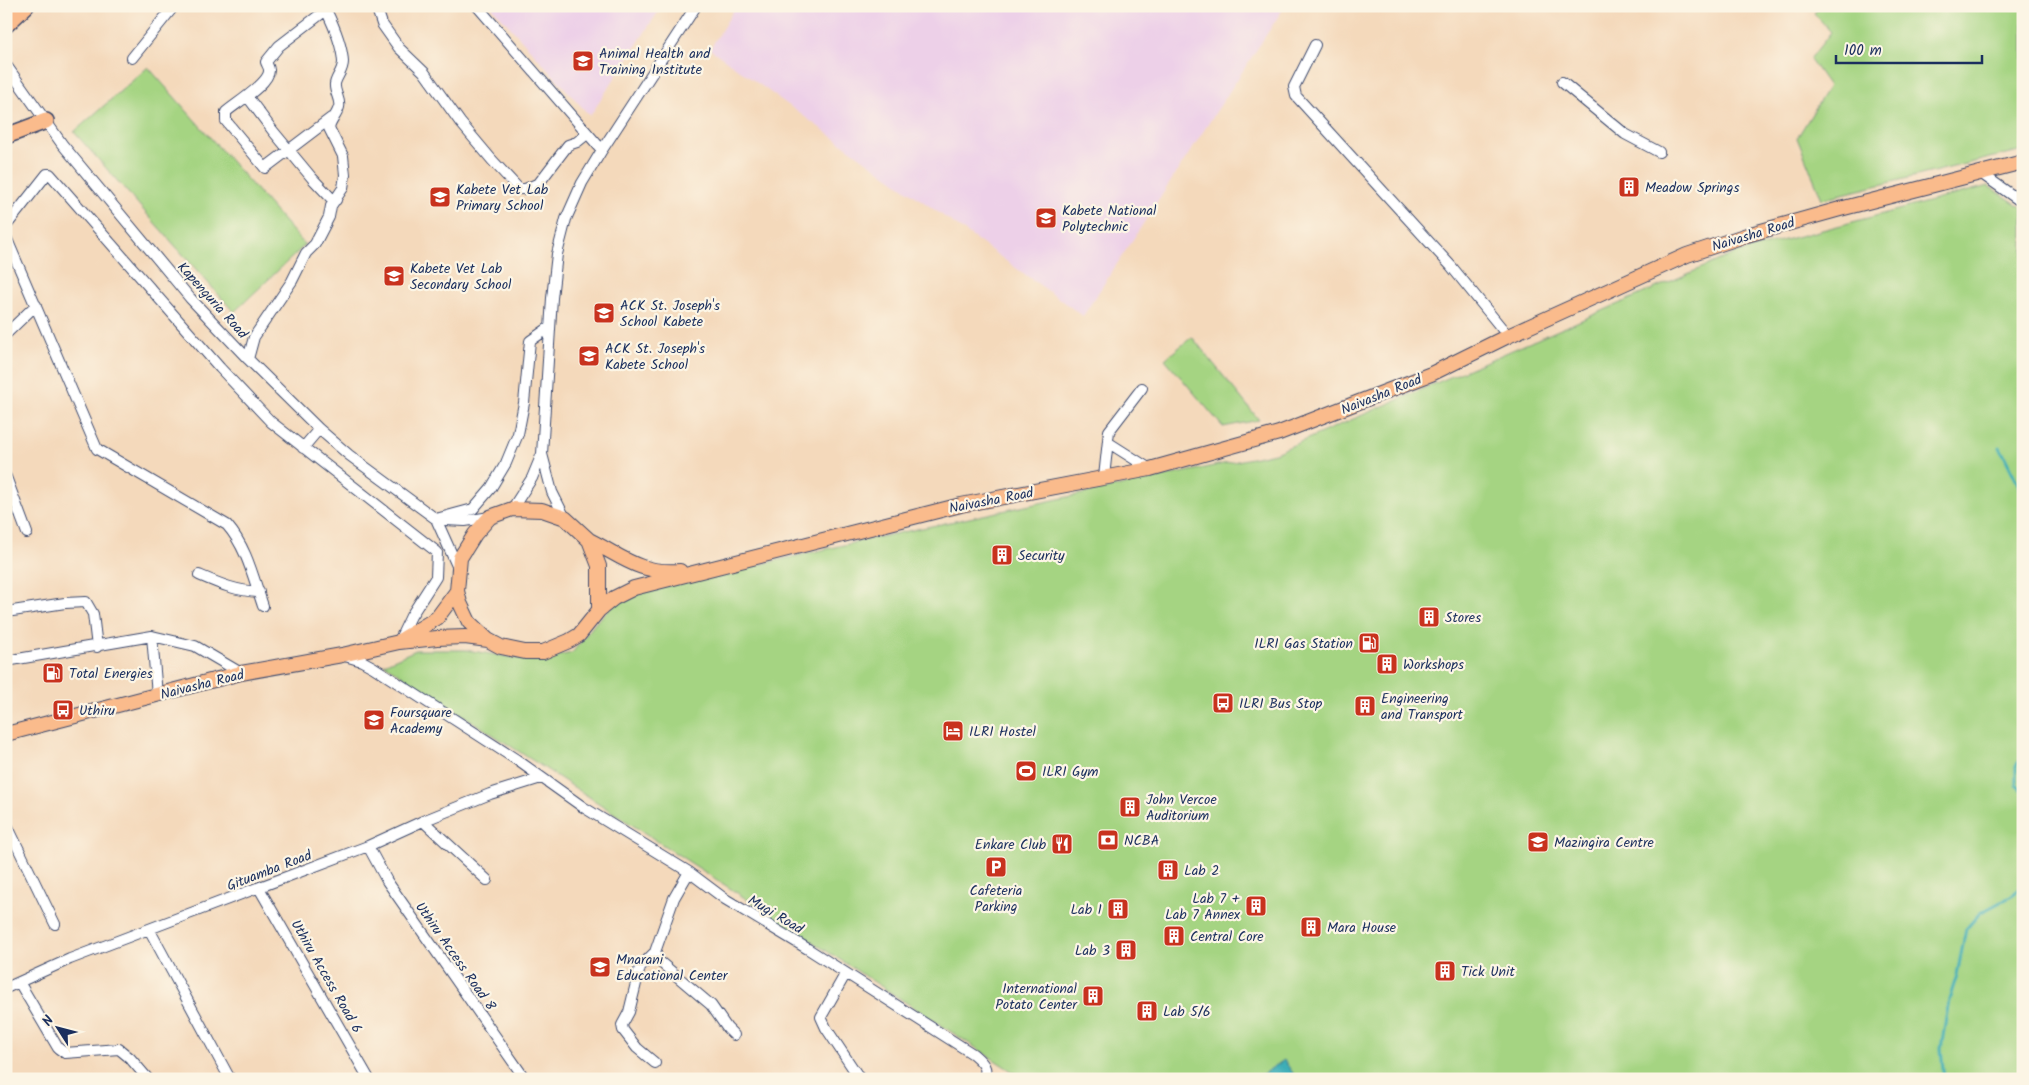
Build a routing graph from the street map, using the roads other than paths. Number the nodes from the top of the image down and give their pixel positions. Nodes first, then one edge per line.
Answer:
1 (26, 6) edge
2 (174, 6) edge
3 (376, 6) edge
4 (477, 6) edge
5 (696, 6) edge
6 (327, 8) edge
7 (6, 24) edge
8 (1315, 45) dead end
9 (132, 58) dead end
10 (6, 65) edge
11 (1562, 82) dead end
12 (246, 96) junction
13 (331, 118) junction
14 (46, 121) junction
15 (587, 134) junction
16 (6, 136) edge
17 (289, 148) junction
18 (602, 150) junction
19 (1659, 152) dead end
20 (2023, 162) edge
21 (1982, 174) junction
22 (336, 200) junction
23 (2023, 203) edge
24 (6, 226) edge
25 (6, 237) edge
26 (36, 305) junction
27 (550, 327) junction
28 (6, 334) edge
29 (1508, 336) junction
30 (248, 359) junction
31 (1142, 388) dead end
32 (319, 428) junction
33 (1109, 443) junction
34 (303, 448) junction
35 (542, 454) junction
36 (1150, 468) junction
37 (6, 477) edge
38 (1104, 478) junction
39 (512, 509) junction
40 (490, 517) junction
41 (565, 518) junction
42 (436, 519) junction
43 (27, 533) dead end
44 (588, 540) junction
45 (720, 566) junction
46 (458, 569) junction
47 (200, 575) dead end
48 (457, 591) junction
49 (259, 592) junction
50 (263, 606) dead end
51 (599, 610) junction
52 (6, 612) edge
53 (152, 636) junction
54 (488, 640) junction
55 (395, 643) junction
56 (97, 647) junction
57 (342, 655) junction
58 (6, 661) edge
59 (241, 673) junction
60 (157, 695) junction
61 (6, 734) edge
62 (541, 778) junction
63 (423, 821) junction
64 (6, 823) edge
65 (368, 846) junction
66 (689, 872) junction
67 (487, 880) dead end
68 (259, 888) junction
69 (55, 924) dead end
70 (149, 930) junction
71 (654, 952) junction
72 (846, 973) junction
73 (18, 982) junction
74 (6, 988) edge
75 (734, 1035) dead end
76 (655, 1063) dead end
77 (148, 1079) edge
78 (230, 1079) edge
79 (369, 1079) edge
80 (525, 1079) edge
81 (860, 1079) edge
82 (982, 1079) edge

1 - 7 highway
2 - 9 street
3 - 15 street
4 - 15 street
5 - 18 street
6 - 12 street
6 - 13 street
8 - 29 street
10 - 14 street, Kapenguria Road
11 - 19 street
12 - 17 street
12 - 17 street
13 - 17 street
13 - 22 street
14 - 16 highway
14 - 30 street, Kapenguria Road
15 - 18 street
17 - 22 street
18 - 27 street
20 - 21 main road, Naivasha Road
21 - 23 street
21 - 29 main road, Naivasha Road
22 - 30 street
24 - 34 street
25 - 26 street
26 - 28 street
26 - 49 street
27 - 35 street
27 - 42 street
29 - 36 main road, Naivasha Road
30 - 32 street, Kapenguria Road
31 - 33 street
32 - 34 street
32 - 42 street, Kapenguria Road
33 - 36 street
33 - 38 street
34 - 55 street
35 - 39 street
35 - 41 street
36 - 38 main road, Naivasha Road
37 - 43 street
38 - 45 main road, Naivasha Road
39 - 40 main road
39 - 41 main road
40 - 42 street
40 - 46 main road
41 - 44 main road
42 - 46 street, Kapenguria Road
44 - 45 main road, Naivasha Road
44 - 51 main road
45 - 51 main road, Naivasha Road
46 - 48 main road
47 - 49 street
48 - 54 main road
48 - 55 main road
49 - 50 street
51 - 54 main road
52 - 56 street
53 - 56 street
53 - 59 street
53 - 60 street
54 - 55 main road
55 - 57 main road, Naivasha Road
56 - 58 street
57 - 59 main road, Naivasha Road
57 - 62 street, Mugi Road
59 - 60 main road, Naivasha Road
60 - 61 main road, Naivasha Road
62 - 63 street, Gituamba Road
62 - 66 street, Mugi Road
63 - 65 street, Gituamba Road
63 - 67 street
64 - 69 street
65 - 68 street, Gituamba Road
65 - 80 street, Uthiru Access Road 8
66 - 71 street
66 - 72 street, Mugi Road
68 - 70 street, Gituamba Road
68 - 79 street, Uthiru Access Road 6
70 - 73 street, Gituamba Road
70 - 78 street
71 - 75 street
71 - 76 street
72 - 81 street
72 - 82 street, Mugi Road
73 - 74 street, Gituamba Road
73 - 77 street

